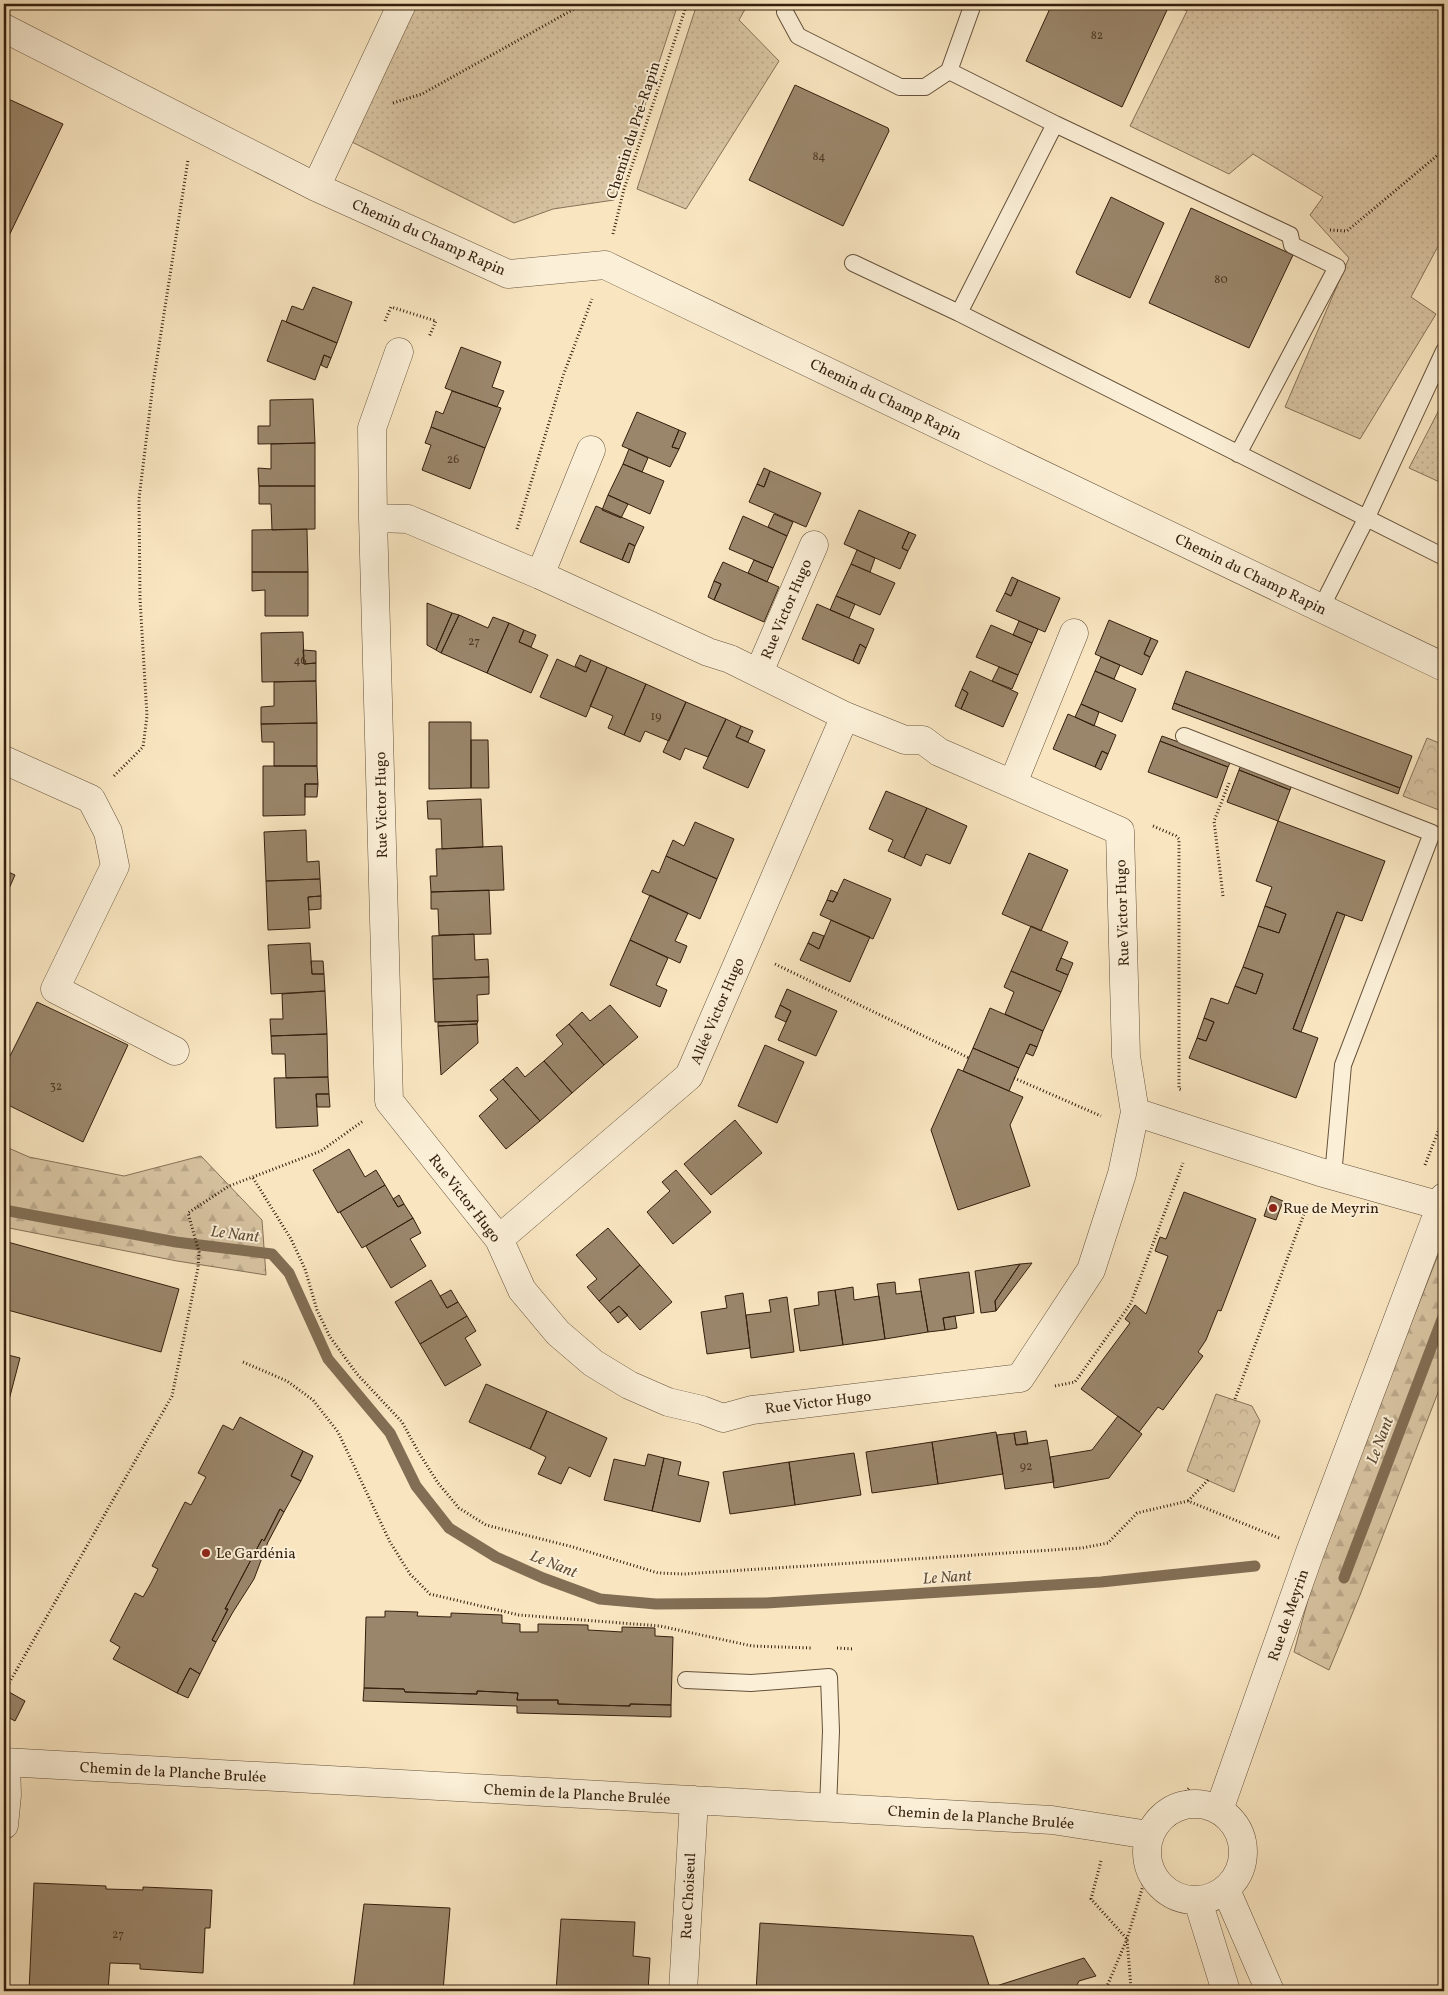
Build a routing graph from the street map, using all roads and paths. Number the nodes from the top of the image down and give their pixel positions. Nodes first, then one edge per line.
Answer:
1 (402, 4) edge
2 (584, 4) edge
3 (687, 4) edge
4 (785, 4) edge
5 (974, 4) edge
6 (4, 28) edge
7 (949, 71) junction
8 (349, 116) junction
9 (1055, 124) junction
10 (194, 125) junction
11 (1444, 152) edge
12 (316, 187) junction
13 (1290, 234) junction
14 (853, 263) dead end
15 (605, 265) junction
16 (959, 313) junction
17 (384, 325) dead end
18 (428, 340) dead end
19 (1444, 351) edge
20 (399, 352) dead end
21 (591, 450) dead end
22 (1238, 454) junction
23 (374, 518) junction
24 (1366, 519) junction
25 (814, 545) dead end
26 (1444, 557) edge
27 (509, 563) junction
28 (540, 575) junction
29 (1321, 608) junction
30 (1074, 633) dead end
31 (1444, 667) edge
32 (759, 672) junction
33 (845, 716) junction
34 (1184, 736) dead end
35 (4, 760) edge
36 (1013, 783) junction
37 (91, 799) junction
38 (1221, 802) dead end
39 (1149, 824) dead end
40 (1223, 896) dead end
41 (772, 962) dead end
42 (175, 1052) dead end
43 (968, 1058) dead end
44 (1014, 1078) dead end
45 (1188, 1092) dead end
46 (388, 1101) junction
47 (1103, 1108) dead end
48 (1135, 1112) junction
49 (1444, 1116) edge
50 (1195, 1132) junction
51 (1428, 1157) junction
52 (1418, 1166) dead end
53 (1326, 1174) junction
54 (254, 1178) junction
55 (1411, 1199) junction
56 (1443, 1202) edge
57 (499, 1239) junction
58 (243, 1362) dead end
59 (1050, 1387) dead end
60 (1235, 1399) dead end
61 (1208, 1480) dead end
62 (1188, 1501) junction
63 (1310, 1552) junction
64 (817, 1648) dead end
65 (836, 1648) dead end
66 (854, 1649) dead end
67 (686, 1680) dead end
68 (4, 1692) edge
69 (5, 1762) edge
70 (1194, 1781) dead end
71 (694, 1800) junction
72 (1157, 1802) dead end
73 (828, 1808) junction
74 (1219, 1810) junction
75 (4, 1825) edge
76 (1110, 1828) junction
77 (1149, 1835) junction
78 (1149, 1868) junction
79 (1226, 1890) junction
80 (1198, 1901) junction
81 (1127, 1939) junction
82 (682, 1991) edge
83 (1105, 1991) edge
84 (1130, 1991) edge
85 (1226, 1991) edge
86 (1270, 1991) edge

1 - 8 street
2 - 8 path
3 - 15 path, Chemin du Pré-Rapin
4 - 7 lane
5 - 7 lane
6 - 10 street, Chemin du Champ Rapin
7 - 9 lane
8 - 12 street
9 - 13 lane
9 - 16 lane
10 - 12 street, Chemin du Champ Rapin
10 - 37 path
11 - 13 path
12 - 15 street, Chemin du Champ Rapin
13 - 22 lane
14 - 16 lane
15 - 27 path, Chemin du Pré-Rapin
15 - 29 street, Chemin du Champ Rapin
16 - 22 lane
17 - 18 path
19 - 24 lane
20 - 23 street, Rue Victor Hugo
21 - 28 street
22 - 24 lane
23 - 27 street, Rue Victor Hugo
23 - 46 street, Rue Victor Hugo
24 - 26 lane
24 - 29 lane
25 - 32 street, Rue Victor Hugo
27 - 28 street, Rue Victor Hugo
28 - 32 street, Rue Victor Hugo
29 - 31 street, Chemin du Champ Rapin
30 - 36 street
32 - 33 street, Rue Victor Hugo
33 - 36 street, Rue Victor Hugo
33 - 57 street, Allée Victor Hugo
34 - 53 lane
35 - 37 street
36 - 48 street, Rue Victor Hugo
37 - 42 street
38 - 40 path
39 - 45 path
41 - 43 path
44 - 47 path
46 - 54 path
46 - 57 street, Rue Victor Hugo
48 - 50 street
48 - 57 street, Rue Victor Hugo
49 - 51 path
50 - 53 street
50 - 59 path
51 - 52 path
51 - 55 path
53 - 55 street
53 - 60 path
54 - 62 path
54 - 68 path
55 - 56 street
56 - 63 street, Rue de Meyrin
58 - 64 path
61 - 62 path
62 - 63 path
63 - 74 street, Rue de Meyrin
65 - 66 path
67 - 73 lane
69 - 71 street, Chemin de la Planche Brulée
69 - 75 street
70 - 72 path
71 - 73 street, Chemin de la Planche Brulée
71 - 82 street, Rue Choiseul
73 - 76 street, Chemin de la Planche Brulée
74 - 77 street
74 - 79 street
76 - 77 street, Chemin de la Planche Brulée
76 - 81 path
77 - 78 street
78 - 80 street
78 - 81 path
79 - 80 street
79 - 86 street
80 - 85 street
81 - 83 path
81 - 84 path

